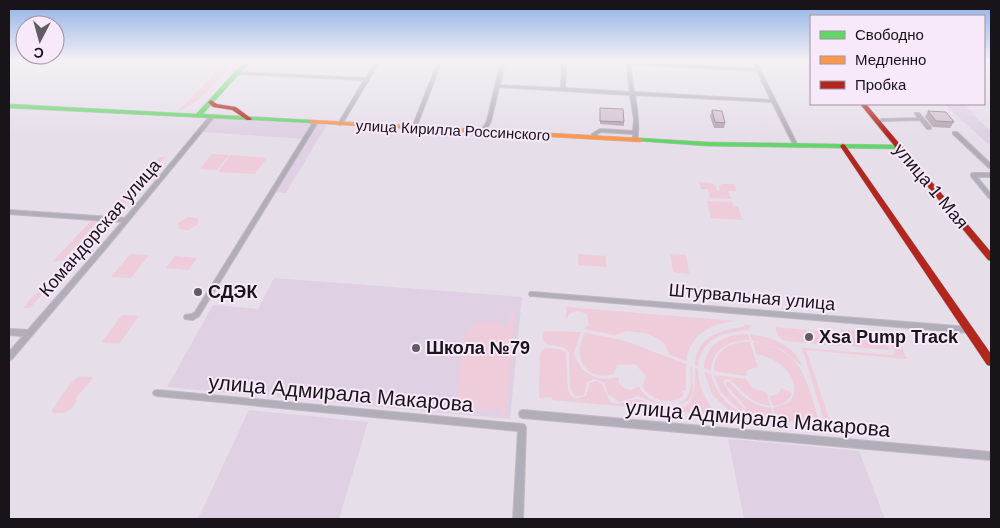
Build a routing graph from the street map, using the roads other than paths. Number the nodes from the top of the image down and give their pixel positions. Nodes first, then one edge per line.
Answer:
1 (226, 86) edge
2 (364, 86) edge
3 (430, 86) edge
4 (498, 86) joint
5 (563, 86) edge
6 (632, 86) edge
7 (766, 86) edge
8 (563, 89) junction
9 (633, 93) junction
10 (773, 101) junction
11 (211, 102) junction
12 (864, 105) edge
13 (9, 106) edge
14 (917, 114) dead end
15 (198, 116) junction
16 (212, 117) junction
17 (249, 119) junction
18 (921, 119) junction
19 (882, 120) dead end
20 (316, 122) junction
21 (340, 124) junction
22 (414, 128) junction
23 (929, 128) dead end
24 (483, 132) junction
25 (955, 133) dead end
26 (636, 136) junction
27 (796, 146) junction
28 (842, 146) junction
29 (898, 146) junction
30 (991, 167) edge
31 (991, 175) edge
32 (991, 196) edge
33 (9, 212) edge
34 (125, 220) junction
35 (991, 258) edge
36 (532, 294) dead end
37 (187, 317) dead end
38 (970, 330) junction
39 (9, 332) edge
40 (29, 334) junction
41 (9, 357) edge
42 (991, 362) edge
43 (157, 393) dead end
44 (523, 414) dead end
45 (991, 456) edge
46 (518, 519) edge

1 - 11 main road
2 - 21 street
3 - 22 street
4 - 8 street
4 - 24 street
5 - 8 street
6 - 9 street
7 - 10 street
8 - 9 street
9 - 10 street
9 - 26 street
10 - 27 street
11 - 15 main road
11 - 17 main road
12 - 29 main road, улица 1 Мая
13 - 15 main road, улица Кирилла Россинского
14 - 18 street
15 - 16 main road, улица Кирилла Россинского
16 - 17 main road, улица Кирилла Россинского
16 - 34 street, Командорская улица
17 - 20 main road, улица Кирилла Россинского
18 - 19 street
18 - 23 street
20 - 21 main road, улица Кирилла Россинского
20 - 37 street
21 - 22 main road, улица Кирилла Россинского
22 - 24 main road, улица Кирилла Россинского
24 - 26 main road, улица Кирилла Россинского
25 - 30 street
26 - 27 main road, улица Кирилла Россинского
27 - 28 main road, улица Кирилла Россинского
28 - 29 main road, улица Кирилла Россинского
28 - 38 main road
29 - 35 main road, улица 1 Мая
31 - 32 street
33 - 34 street
34 - 40 street, Командорская улица
36 - 38 street, Штурвальная улица
38 - 42 main road
39 - 40 street
40 - 41 street, Командорская улица
43 - 46 street, улица Адмирала Макарова
44 - 45 street, улица Адмирала Макарова

